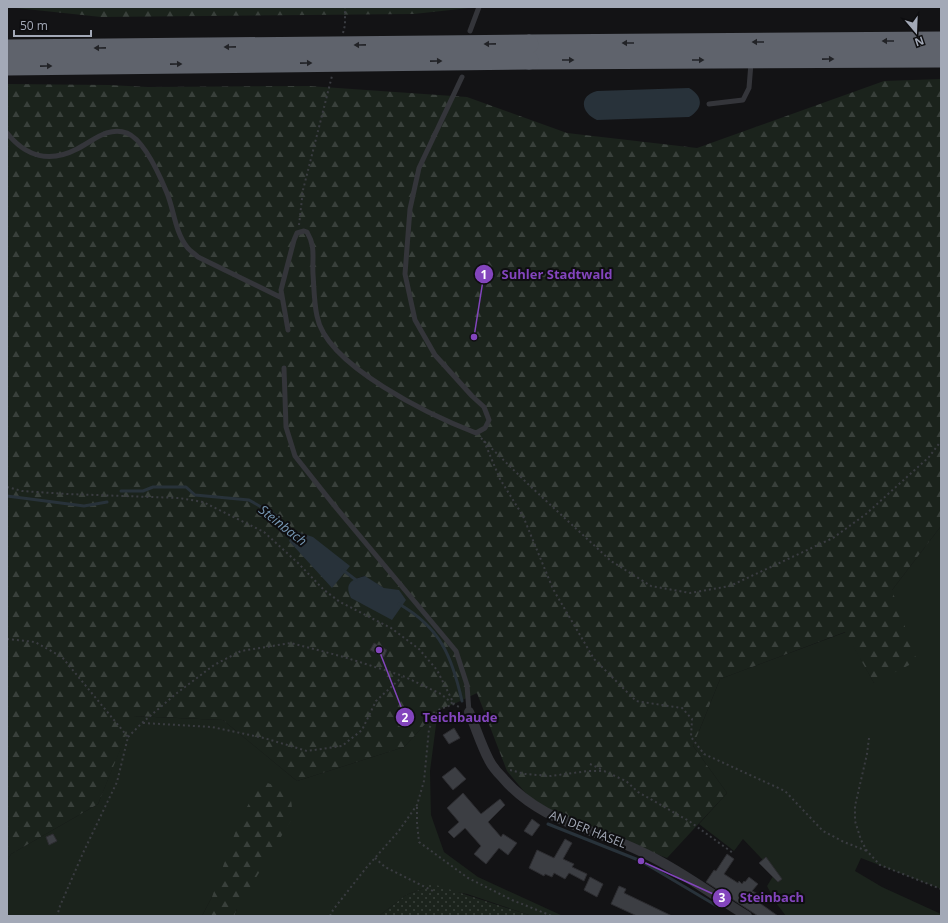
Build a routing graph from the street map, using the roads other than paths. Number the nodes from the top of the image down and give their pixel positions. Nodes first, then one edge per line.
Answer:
1 (479, 7) edge
2 (470, 31) dead end
3 (941, 41) edge
4 (7, 49) edge
5 (529, 52) junction
6 (941, 58) edge
7 (751, 60) junction
8 (7, 66) edge
9 (462, 77) dead end
10 (709, 104) dead end
11 (7, 133) edge
12 (282, 298) junction
13 (288, 330) dead end
14 (284, 368) dead end
15 (469, 712) joint
16 (743, 915) edge

1 - 2 lane
3 -> 5 highway
5 -> 4 highway, bridge
5 -> 7 highway
8 -> 5 highway, bridge
7 -> 6 highway
7 - 10 lane
9 - 12 lane
11 - 12 lane
12 - 13 lane
14 - 15 lane
15 - 16 street, AN DER HASEL

